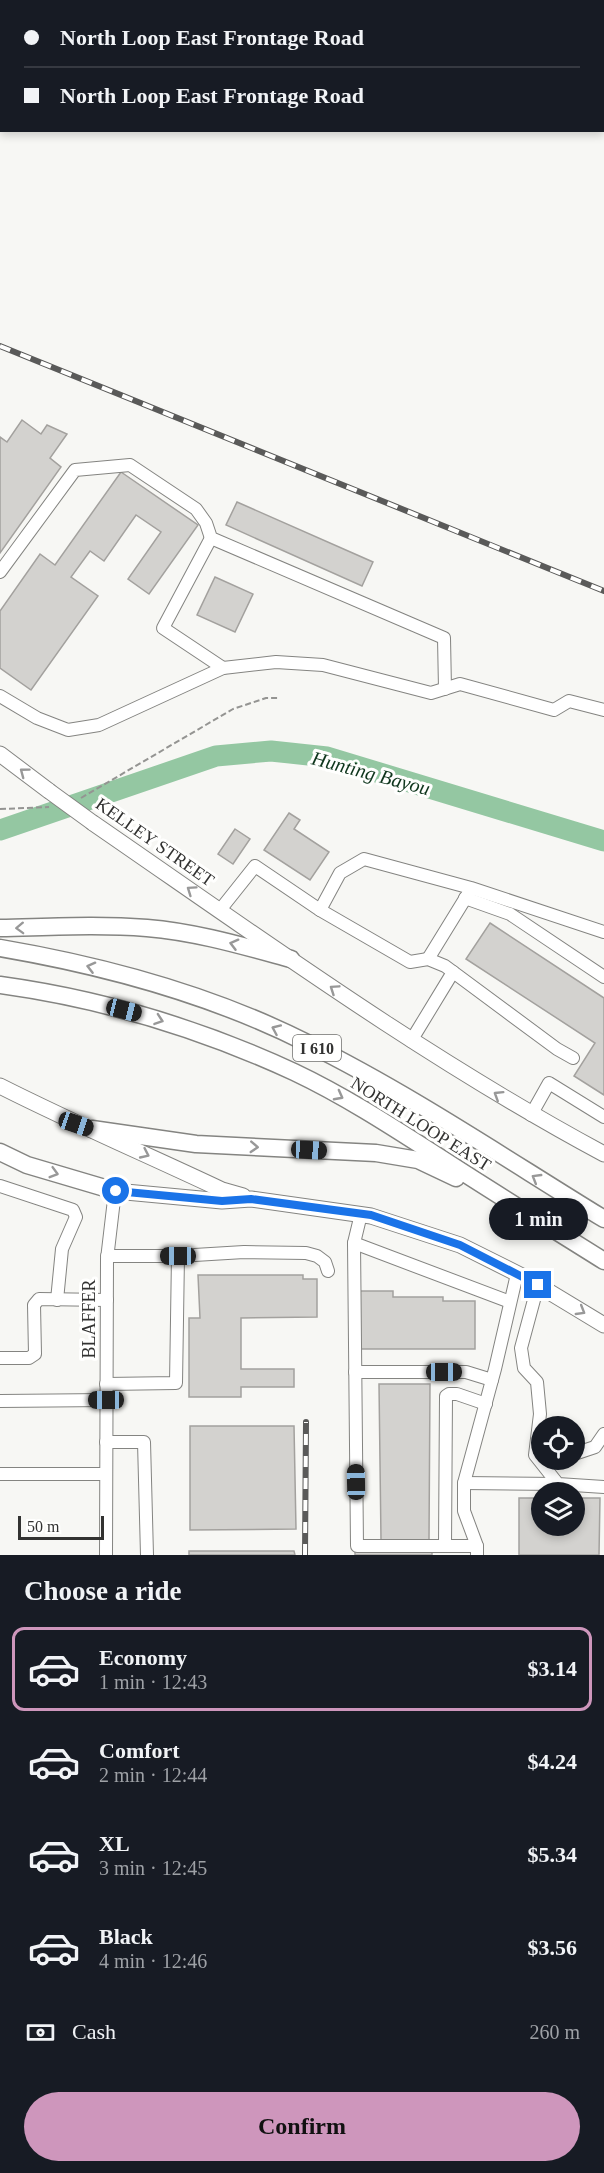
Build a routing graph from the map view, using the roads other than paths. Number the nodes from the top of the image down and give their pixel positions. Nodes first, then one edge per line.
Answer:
1 (211, 538) junction
2 (0, 572) edge
3 (223, 668) junction
4 (445, 689) junction
5 (0, 696) edge
6 (604, 710) edge
7 (0, 754) edge
8 (468, 893) junction
9 (220, 910) junction
10 (320, 910) junction
11 (0, 928) edge
12 (604, 932) edge
13 (0, 948) edge
14 (291, 959) junction
15 (428, 959) junction
16 (453, 972) junction
17 (604, 977) edge
18 (0, 985) edge
19 (411, 1041) junction
20 (573, 1058) dead end
21 (0, 1086) edge
22 (531, 1114) junction
23 (604, 1117) edge
24 (92, 1129) junction
25 (0, 1152) edge
26 (604, 1154) edge
27 (0, 1186) edge
28 (116, 1191) junction
29 (251, 1199) junction
30 (511, 1203) junction
31 (361, 1214) junction
32 (604, 1219) edge
33 (354, 1243) junction
34 (107, 1256) junction
35 (178, 1256) junction
36 (604, 1261) edge
37 (328, 1271) dead end
38 (517, 1274) junction
39 (538, 1285) junction
40 (57, 1300) junction
41 (106, 1300) junction
42 (510, 1302) junction
43 (604, 1325) edge
44 (0, 1358) edge
45 (355, 1372) junction
46 (492, 1380) junction
47 (106, 1384) junction
48 (106, 1400) junction
49 (0, 1401) edge
50 (486, 1404) junction
51 (540, 1416) edge
52 (604, 1434) edge
53 (106, 1442) junction
54 (600, 1448) edge
55 (585, 1451) edge
56 (0, 1474) edge
57 (106, 1474) junction
58 (464, 1482) junction
59 (531, 1483) edge
60 (585, 1486) edge
61 (604, 1487) edge
62 (445, 1546) junction
63 (477, 1550) edge
64 (106, 1555) edge
65 (147, 1555) edge

1 - 2 street
1 - 3 street
1 - 4 street
3 - 4 street
3 - 5 street
4 - 6 street
9 -> 7 main road, KELLEY STREET, bridge
8 - 10 street
8 - 12 street
8 - 15 street
8 - 17 street
9 - 10 street
9 - 14 main road, KELLEY STREET
10 - 15 street
14 -> 11 highway
32 -> 13 highway, NORTH LOOP EAST / I 610
19 -> 14 main road, KELLEY STREET
15 - 16 street
16 - 19 street
16 - 20 street
18 -> 30 highway, NORTH LOOP EAST / I 610
22 -> 19 main road, KELLEY STREET
21 - 24 main road
22 - 23 street
22 - 26 main road, KELLEY STREET
24 -> 29 main road
24 -> 30 highway
25 -> 28 highway
27 - 40 street
28 - 29 main road
28 - 34 street, BLAFFER
29 - 31 main road
30 - 36 highway, NORTH LOOP EAST / I 610
31 - 33 street
31 - 38 main road
33 - 42 street
33 - 45 street
34 - 35 street
34 - 41 street, BLAFFER
35 - 37 street
35 - 47 street
38 - 39 main road
38 - 42 street
39 -> 43 main road
39 - 51 street
40 - 41 street
40 - 44 street
41 - 47 street, BLAFFER
42 - 46 street
45 - 46 street
45 - 62 street
46 - 50 street
47 - 48 street, BLAFFER
48 - 49 street
48 - 53 street, BLAFFER
50 - 58 street
50 - 62 street
52 - 54 street
53 - 57 street, BLAFFER
53 - 65 street
54 - 55 street
56 - 57 street
57 - 64 street, BLAFFER
58 - 59 street
58 - 63 street
60 - 61 street
62 - 63 street

